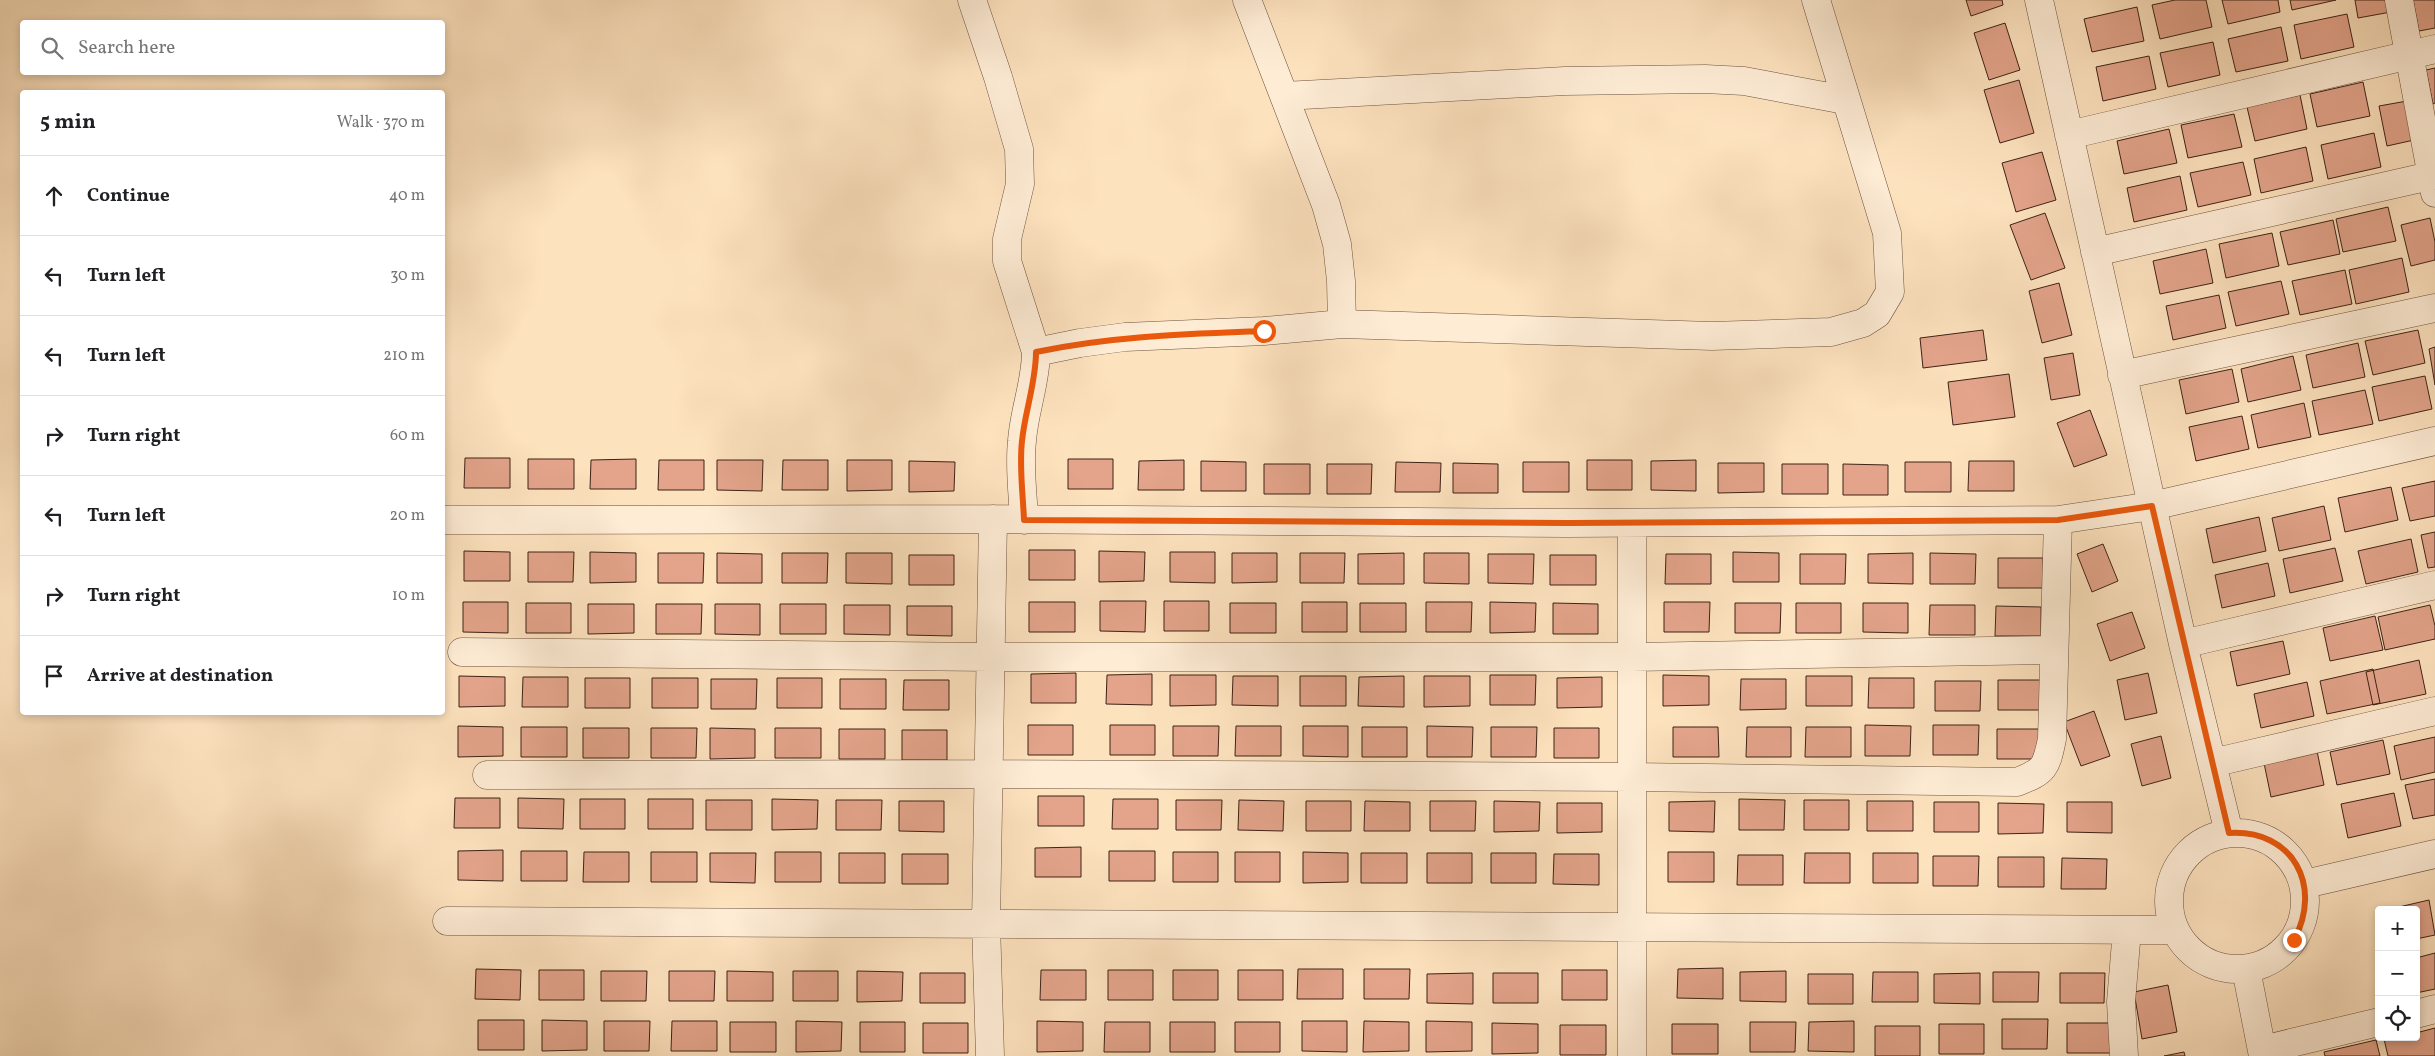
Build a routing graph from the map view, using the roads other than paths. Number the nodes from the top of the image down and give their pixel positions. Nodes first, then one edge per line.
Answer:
1 (972, 0) edge
2 (1247, 0) edge
3 (1816, 0) edge
4 (2399, 0) edge
5 (2042, 1) edge
6 (2435, 49) edge
7 (2409, 55) junction
8 (1284, 96) junction
9 (1845, 100) junction
10 (2069, 135) junction
11 (2434, 182) edge
12 (2095, 252) junction
13 (2435, 308) edge
14 (1342, 324) junction
15 (1036, 352) junction
16 (2122, 375) junction
17 (2435, 441) edge
18 (2152, 506) junction
19 (993, 519) junction
20 (445, 520) edge
21 (1024, 520) junction
22 (2058, 520) junction
23 (1632, 523) junction
24 (2435, 585) edge
25 (2183, 644) junction
26 (2054, 650) junction
27 (462, 652) dead end
28 (990, 657) junction
29 (1632, 657) junction
30 (2435, 711) edge
31 (2212, 763) junction
32 (989, 774) junction
33 (487, 775) dead end
34 (1632, 777) junction
35 (2229, 833) junction
36 (2435, 854) edge
37 (2305, 884) junction
38 (447, 920) dead end
39 (986, 923) junction
40 (1632, 927) junction
41 (2127, 930) junction
42 (2174, 930) junction
43 (2246, 969) junction
44 (2435, 1009) edge
45 (2420, 1013) edge
46 (2375, 1023) edge
47 (2262, 1053) edge
48 (990, 1056) edge
49 (1632, 1056) edge
50 (2124, 1056) edge

1 - 15 street
2 - 8 street
3 - 9 street
4 - 7 street
5 - 10 street
6 - 7 street
7 - 10 street
7 - 11 street
8 - 9 street
8 - 14 street
9 - 14 street
10 - 12 street
11 - 12 street
12 - 16 street
13 - 16 street
14 - 15 street
15 - 21 street
16 - 18 street
17 - 18 street
18 - 22 street
18 - 25 street
19 - 20 street
19 - 21 street
19 - 28 street
21 - 23 street
22 - 23 street
22 - 26 street
23 - 29 street
24 - 25 street
25 - 31 street
26 - 29 street
26 - 34 street
27 - 28 street
28 - 29 street
28 - 32 street
29 - 34 street
30 - 31 street
31 - 35 street
32 - 33 street
32 - 34 street
32 - 39 street
34 - 40 street
35 - 37 street
35 - 42 street
36 - 37 street
37 - 43 street
38 - 39 street
39 - 40 street
39 - 48 street
40 - 41 street
40 - 49 street
41 - 42 street
41 - 50 street
42 - 43 street
43 - 47 street
44 - 45 street
46 - 47 street

